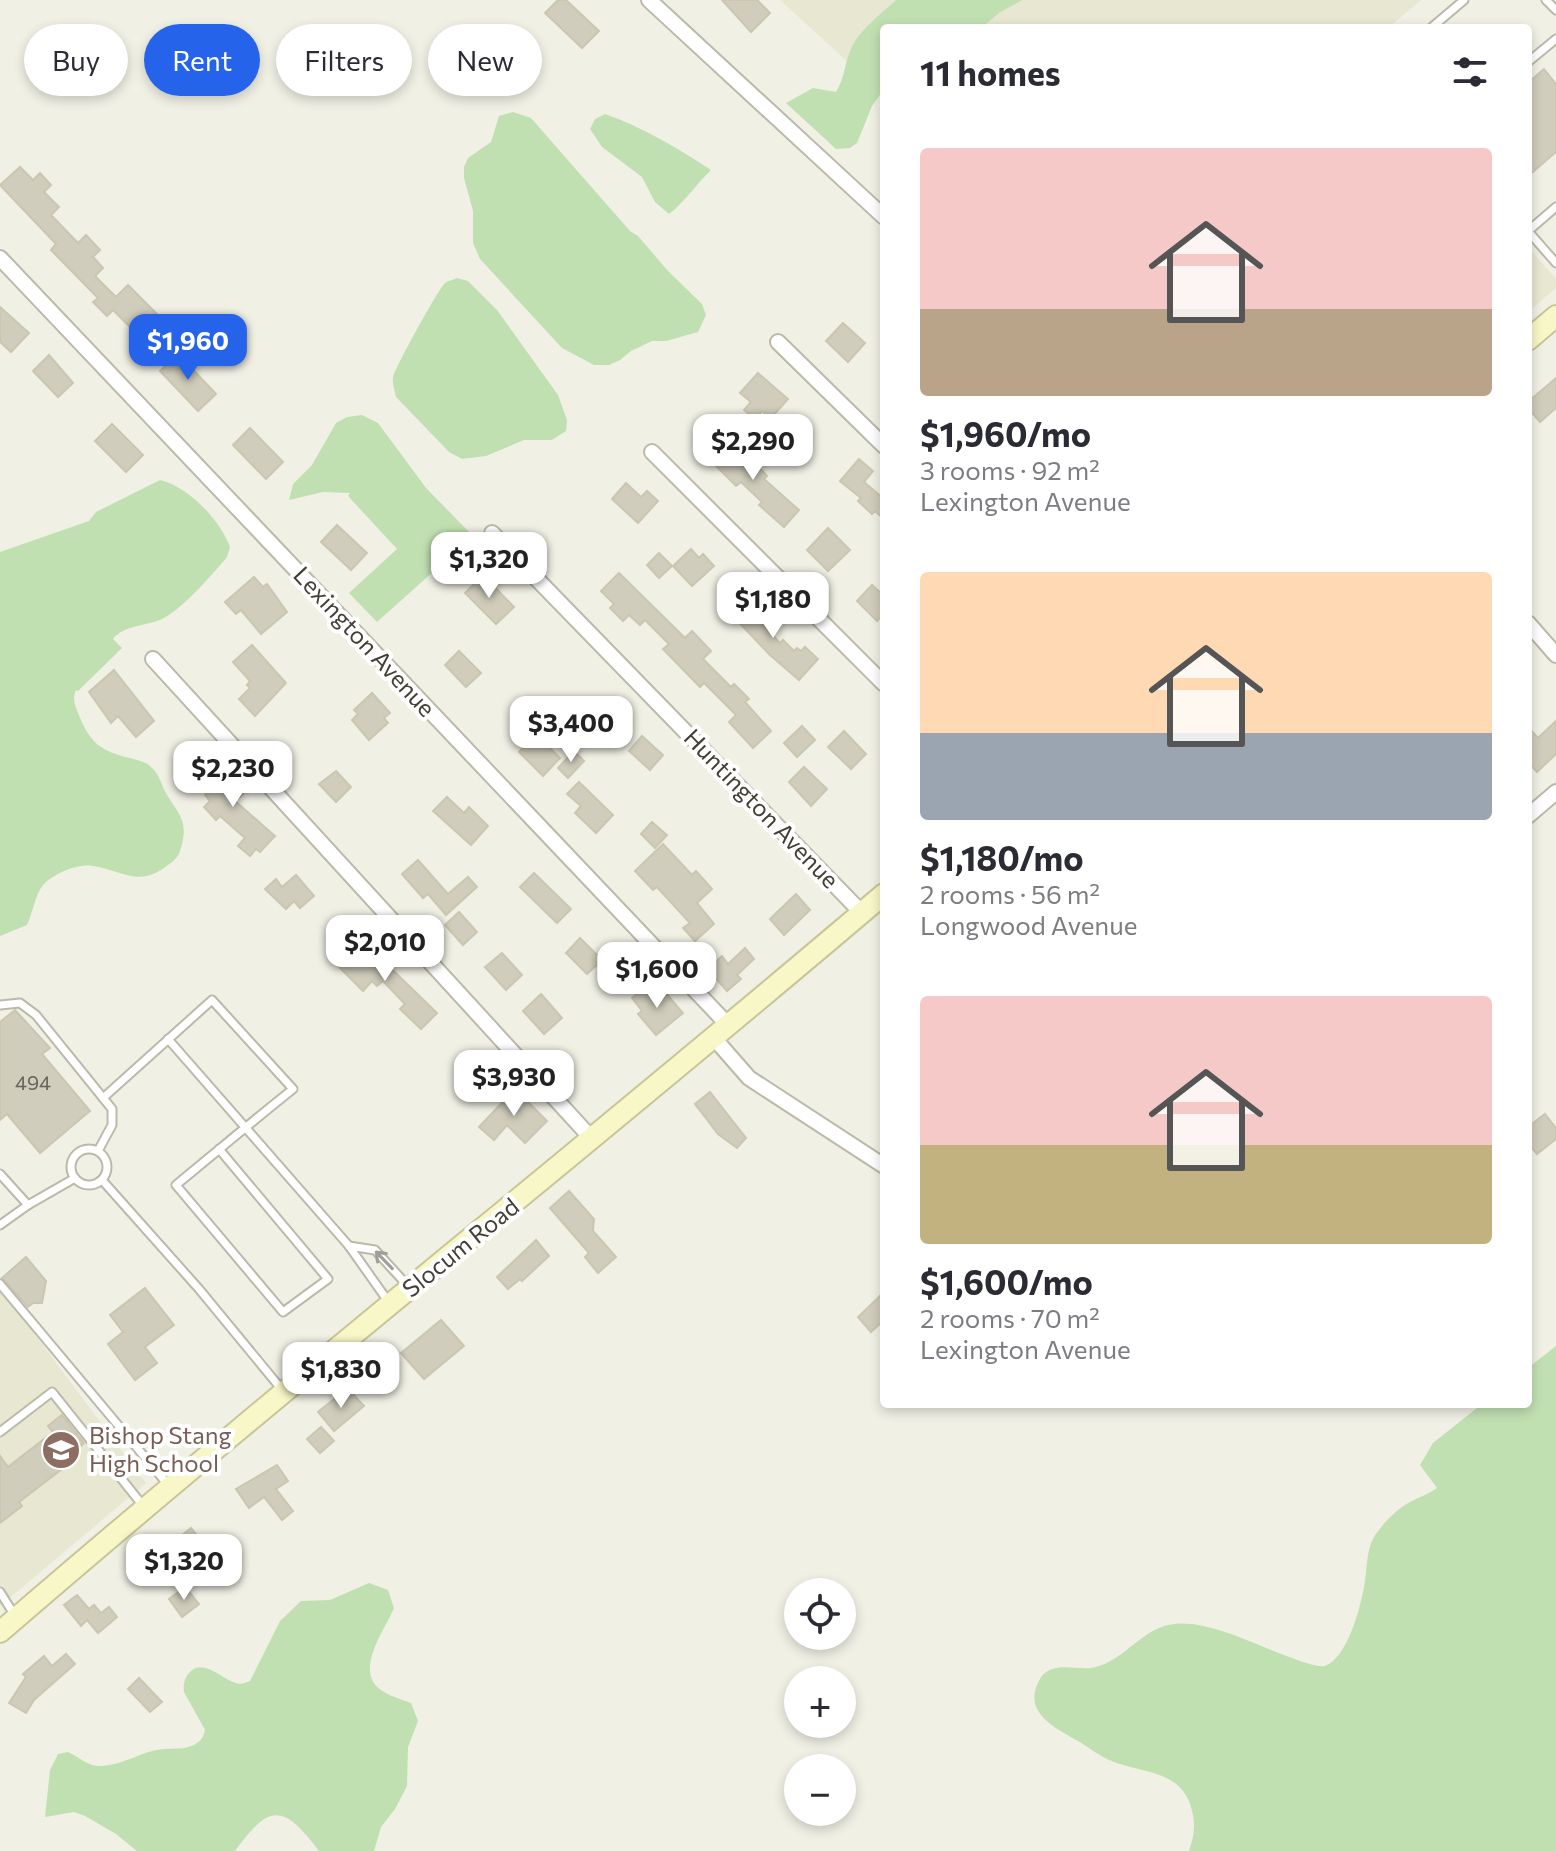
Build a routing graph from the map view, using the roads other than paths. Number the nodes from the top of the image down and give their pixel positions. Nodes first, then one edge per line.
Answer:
1 (649, 0) edge
2 (1464, 0) edge
3 (1546, 0) edge
4 (1556, 10) edge
5 (1436, 24) edge
6 (1556, 39) edge
7 (1532, 59) edge
8 (1556, 207) edge
9 (880, 213) edge
10 (1532, 228) edge
11 (1532, 236) edge
12 (0, 258) edge
13 (1556, 263) edge
14 (1556, 316) edge
15 (1532, 337) edge
16 (778, 342) dead end
17 (880, 442) edge
18 (652, 452) dead end
19 (492, 533) dead end
20 (1532, 628) edge
21 (1556, 655) edge
22 (153, 659) dead end
23 (880, 680) edge
24 (1556, 792) edge
25 (1532, 813) edge
26 (880, 897) edge
27 (862, 913) junction
28 (0, 1005) edge
29 (721, 1032) junction
30 (168, 1039) junction
31 (103, 1098) junction
32 (246, 1127) junction
33 (593, 1140) junction
34 (219, 1149) junction
35 (98, 1151) junction
36 (880, 1163) edge
37 (0, 1174) edge
38 (75, 1178) junction
39 (102, 1180) junction
40 (28, 1205) junction
41 (0, 1225) edge
42 (349, 1246) junction
43 (0, 1284) edge
44 (411, 1289) junction
45 (391, 1305) junction
46 (285, 1392) junction
47 (0, 1432) edge
48 (170, 1487) junction
49 (145, 1509) junction
50 (0, 1592) edge
51 (16, 1617) junction
52 (0, 1632) edge

1 - 9 street
2 - 5 lane
3 - 4 lane
6 - 7 lane
8 - 10 lane
11 - 13 lane
12 - 29 street, Lexington Avenue
14 - 15 main road
16 - 17 street
18 - 23 street
19 - 27 street, Huntington Avenue
20 - 21 street
22 - 33 street
24 - 25 street
26 - 27 main road, Slocum Road
27 - 29 main road, Slocum Road
28 - 31 lane
29 - 33 main road, Slocum Road
29 - 36 street, Lexington Avenue
30 - 31 lane
30 - 32 lane
30 - 32 lane
31 - 35 lane
32 - 34 lane
32 - 42 lane
33 - 44 main road, Slocum Road
34 - 34 lane
35 - 38 lane
35 - 39 lane
37 - 40 lane
38 - 39 lane
38 - 40 lane
39 - 46 lane
40 - 41 lane
44 -> 42 lane
42 - 45 lane
43 - 48 lane
44 - 45 main road, Slocum Road
45 - 46 main road, Slocum Road
46 - 48 main road, Slocum Road
47 - 49 lane
48 - 49 main road, Slocum Road
49 - 51 main road, Slocum Road
50 - 51 lane
51 - 52 main road, Slocum Road

